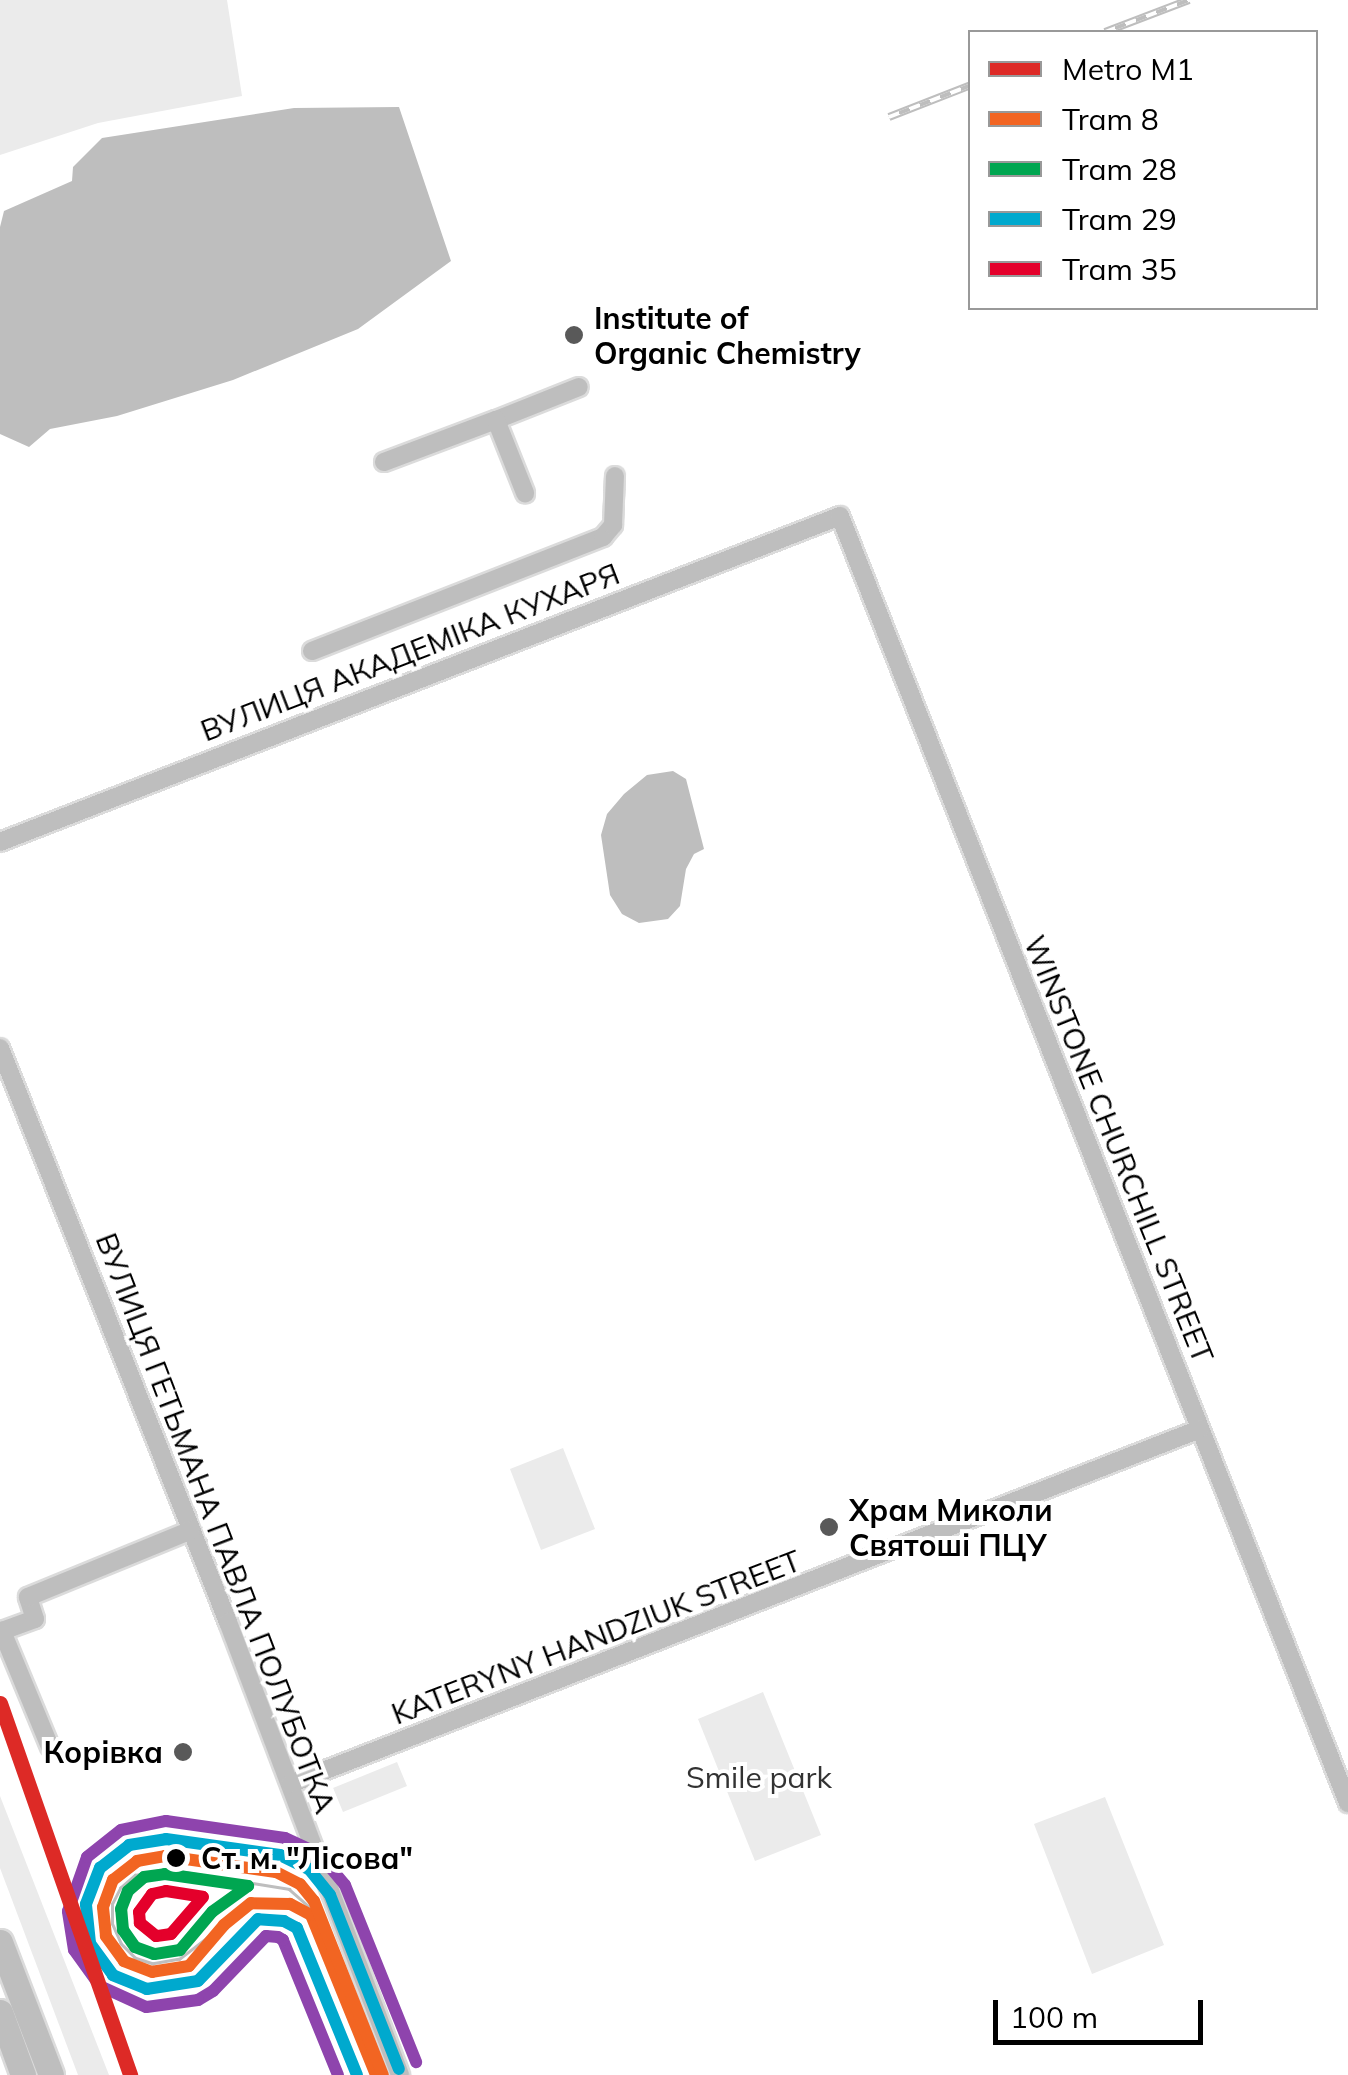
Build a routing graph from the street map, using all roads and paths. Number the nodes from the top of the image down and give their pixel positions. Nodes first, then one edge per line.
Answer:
1 (579, 387) dead end
2 (496, 420) junction
3 (384, 462) dead end
4 (615, 476) dead end
5 (524, 493) dead end
6 (840, 516) joint
7 (312, 651) dead end
8 (0, 842) edge
9 (0, 1048) edge
10 (1200, 1429) junction
11 (191, 1530) junction
12 (50, 1747) dead end
13 (290, 1784) junction
14 (1348, 1803) edge
15 (0, 1942) edge
16 (0, 2012) edge
17 (23, 2075) edge
18 (51, 2075) edge
19 (400, 2075) edge

1 - 2 street
2 - 3 street
2 - 5 street
4 - 7 street
6 - 8 street, ВУЛИЦЯ АКАДЕМІКА КУХАРЯ
6 - 10 street, WINSTONE CHURCHILL STREET
9 - 11 street, ВУЛИЦЯ ГЕТЬМАНА ПАВЛА ПОЛУБОТКА
10 - 13 street, KATERYNY HANDZIUK STREET
10 - 14 street, WINSTONE CHURCHILL STREET
11 - 12 street
11 - 13 street, ВУЛИЦЯ ГЕТЬМАНА ПАВЛА ПОЛУБОТКА
13 - 19 street, ВУЛИЦЯ ГЕТЬМАНА ПАВЛА ПОЛУБОТКА
15 - 18 highway
16 - 17 highway

